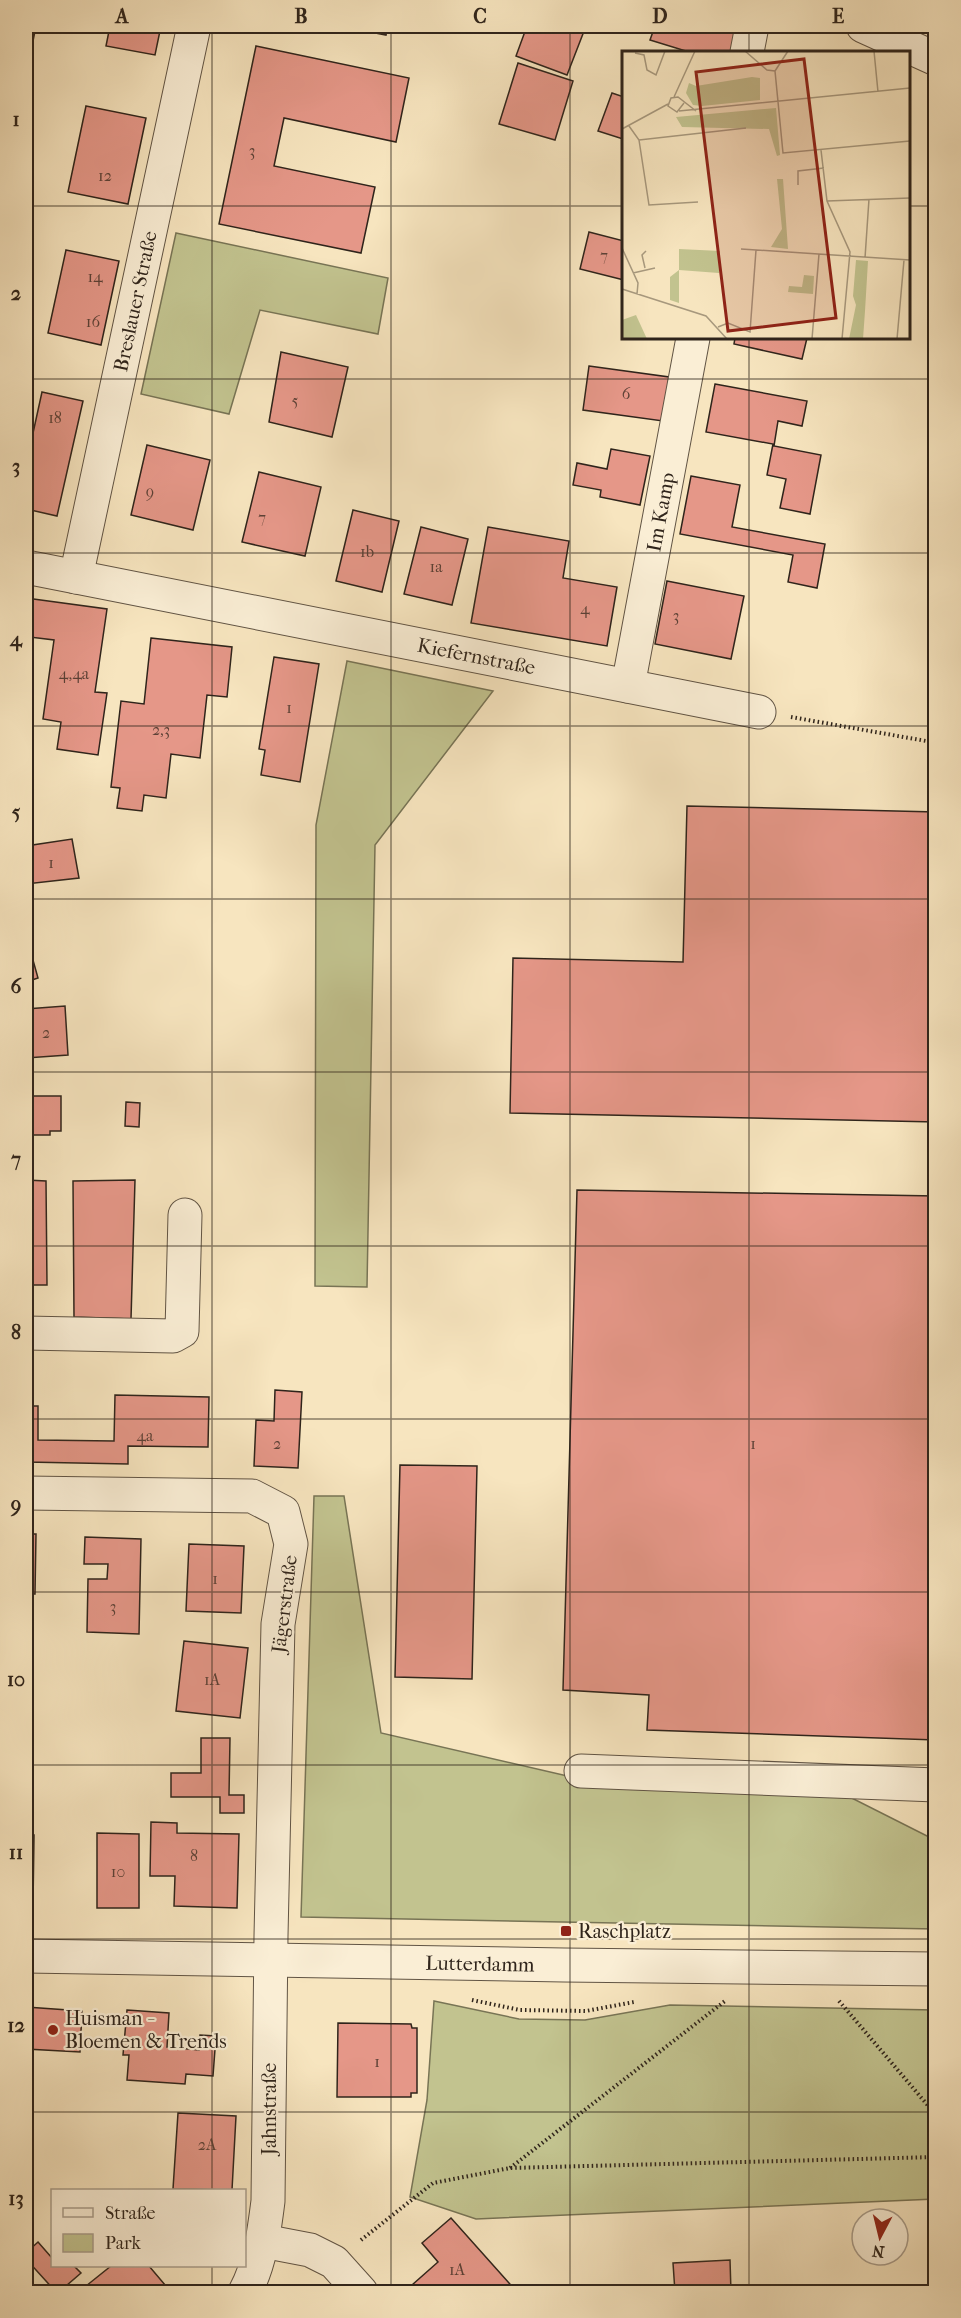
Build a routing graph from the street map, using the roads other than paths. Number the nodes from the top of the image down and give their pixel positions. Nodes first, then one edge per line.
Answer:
1 (194, 26) edge
2 (752, 26) edge
3 (863, 26) edge
4 (747, 51) edge
5 (936, 59) edge
6 (693, 339) edge
7 (26, 567) edge
8 (76, 577) junction
9 (628, 686) junction
10 (759, 712) road end
11 (185, 1215) dead end
12 (26, 1333) edge
13 (26, 1493) edge
14 (581, 1771) dead end
15 (936, 1785) edge
16 (26, 1956) edge
17 (270, 1959) junction
18 (936, 1969) edge
19 (263, 2241) junction
20 (245, 2292) edge
21 (362, 2292) edge

1 - 8 street, Breslauer Straße
2 - 4 street
3 - 5 street
6 - 9 street, Im Kamp
7 - 8 street, Kiefernstraße
8 - 9 street, Kiefernstraße
9 - 10 street, Kiefernstraße
11 - 12 street
13 - 17 street, Jägerstraße
14 - 15 street
16 - 17 street, Lutterdamm
17 - 18 street, Lutterdamm
17 - 19 street, Jahnstraße
19 - 20 street, Jahnstraße
19 - 21 street

